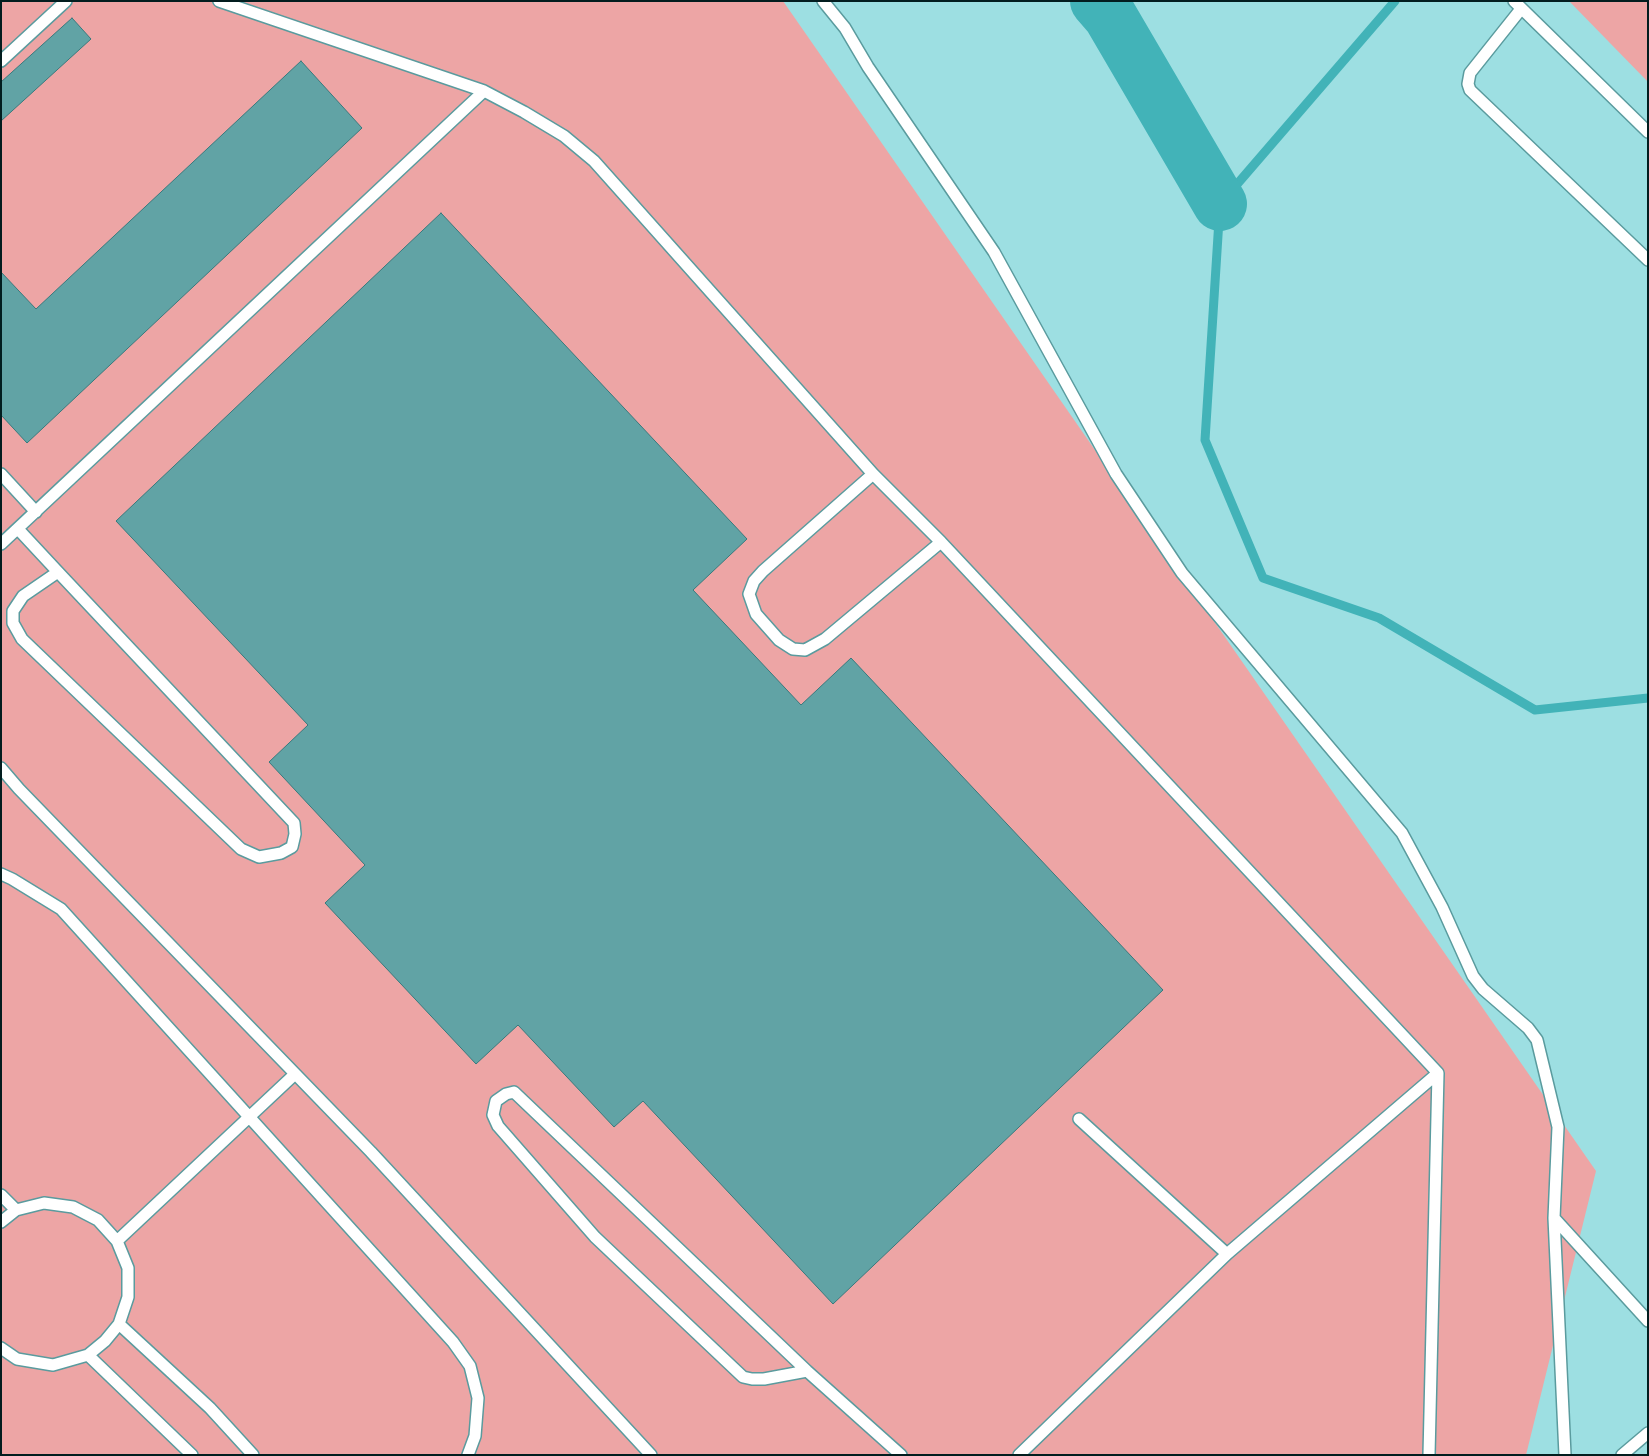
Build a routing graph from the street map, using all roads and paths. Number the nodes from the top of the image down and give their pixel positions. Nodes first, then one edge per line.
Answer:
1 (66, 1) edge
2 (219, 1) edge
3 (822, 1) edge
4 (1518, 5) edge
5 (1, 61) edge
6 (484, 91) junction
7 (1648, 132) edge
8 (1648, 260) edge
9 (1, 474) edge
10 (873, 474) junction
11 (36, 512) junction
12 (18, 530) junction
13 (941, 542) junction
14 (1, 544) edge
15 (58, 572) junction
16 (1, 768) edge
17 (1, 874) edge
18 (1438, 1073) junction
19 (295, 1074) junction
20 (250, 1117) junction
21 (1079, 1119) dead end
22 (1, 1194) edge
23 (16, 1210) junction
24 (1554, 1218) junction
25 (1, 1222) edge
26 (117, 1242) junction
27 (1227, 1254) junction
28 (1648, 1321) edge
29 (119, 1324) junction
30 (1, 1348) edge
31 (88, 1355) junction
32 (807, 1371) junction
33 (1648, 1434) edge
34 (192, 1455) edge
35 (253, 1455) edge
36 (468, 1455) edge
37 (652, 1455) edge
38 (901, 1455) edge
39 (1019, 1455) edge
40 (1429, 1455) edge
41 (1565, 1455) edge
42 (1622, 1455) edge

1 - 5 lane
2 - 6 lane
3 - 24 lane
4 - 7 lane
4 - 8 lane
6 - 10 lane
6 - 11 lane
9 - 11 lane
10 - 13 lane
10 - 13 lane
11 - 12 lane
12 - 14 lane
12 - 15 lane
13 - 18 lane
15 - 15 lane
16 - 19 lane
17 - 20 lane
18 - 27 lane
18 - 40 lane
19 - 20 lane
19 - 37 lane
20 - 26 lane
20 - 36 lane
21 - 27 lane
22 - 23 lane
23 - 25 lane
23 - 26 lane
24 - 28 lane
24 - 41 lane
26 - 29 lane
27 - 39 lane
29 - 31 lane
29 - 35 lane
30 - 31 lane
31 - 34 lane
32 - 32 lane
32 - 38 lane
33 - 42 lane

